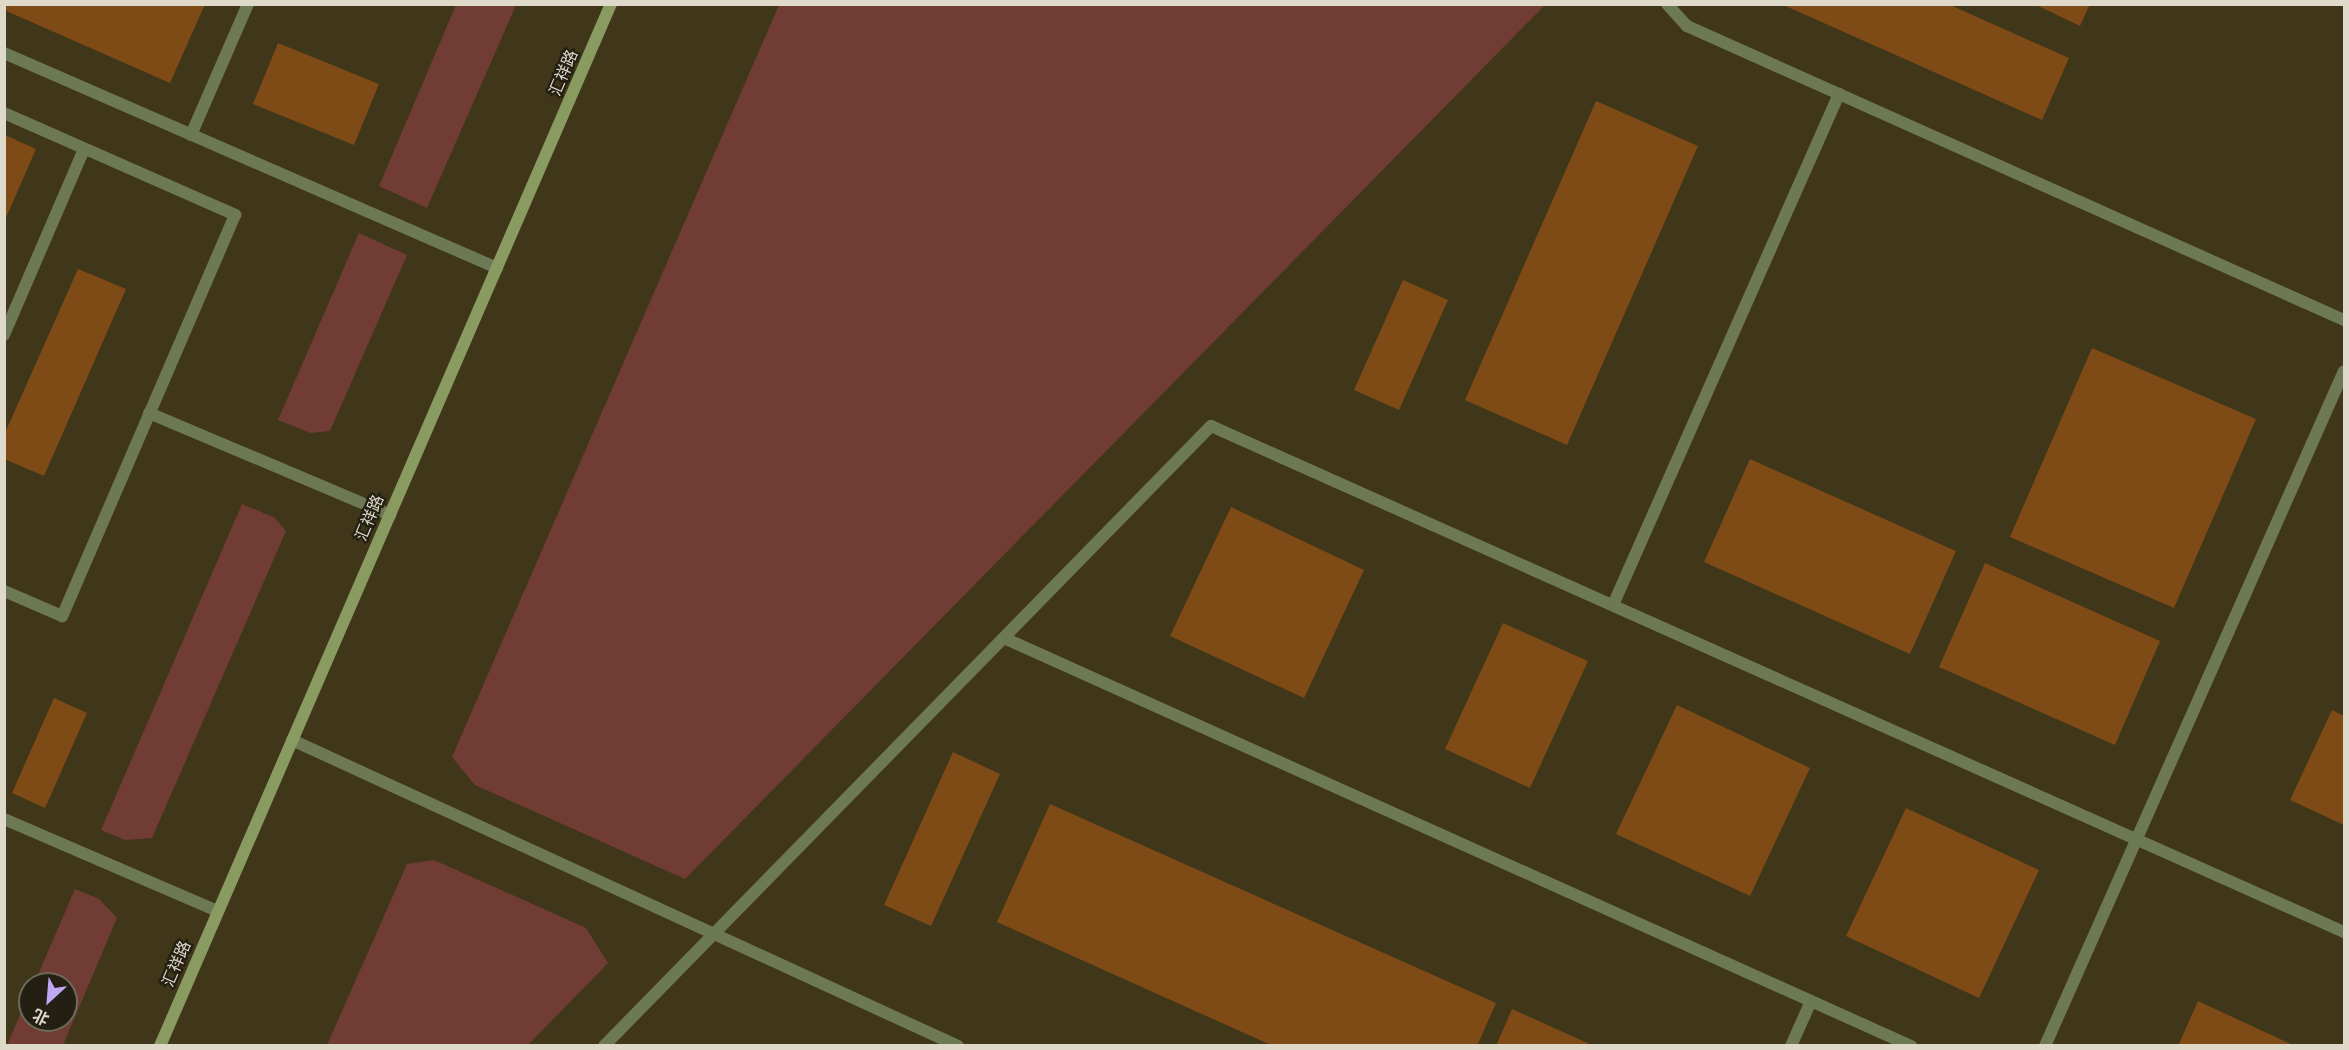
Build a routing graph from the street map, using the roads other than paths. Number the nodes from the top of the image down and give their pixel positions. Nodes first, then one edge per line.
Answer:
1 (248, 4) edge
2 (611, 4) edge
3 (1667, 4) edge
4 (4, 54) edge
5 (1839, 94) junction
6 (4, 113) edge
7 (191, 135) junction
8 (84, 149) junction
9 (497, 268) junction
10 (2344, 320) edge
11 (4, 335) edge
12 (2344, 371) edge
13 (149, 414) junction
14 (390, 515) junction
15 (4, 591) edge
16 (1613, 605) junction
17 (1004, 638) junction
18 (292, 740) junction
19 (4, 819) edge
20 (2137, 839) junction
21 (218, 911) junction
22 (2344, 932) edge
23 (713, 935) junction
24 (1811, 1001) junction
25 (160, 1046) edge
26 (604, 1046) edge
27 (958, 1046) edge
28 (1791, 1046) edge
29 (1911, 1046) edge
30 (2045, 1046) edge

1 - 7 street
2 - 9 main road, 汇祥路
3 - 5 street
4 - 7 street
5 - 10 street
5 - 16 street
6 - 8 street
7 - 9 street
8 - 11 street
8 - 13 street
9 - 14 main road, 汇祥路
12 - 20 street
13 - 14 street
13 - 15 street
14 - 18 main road, 汇祥路
16 - 17 street
16 - 20 street
17 - 23 street
17 - 24 street
18 - 21 main road, 汇祥路
18 - 23 street
19 - 21 street
20 - 22 street
20 - 30 street
21 - 25 main road, 汇祥路
23 - 26 street
23 - 27 street
24 - 28 street
24 - 29 street

